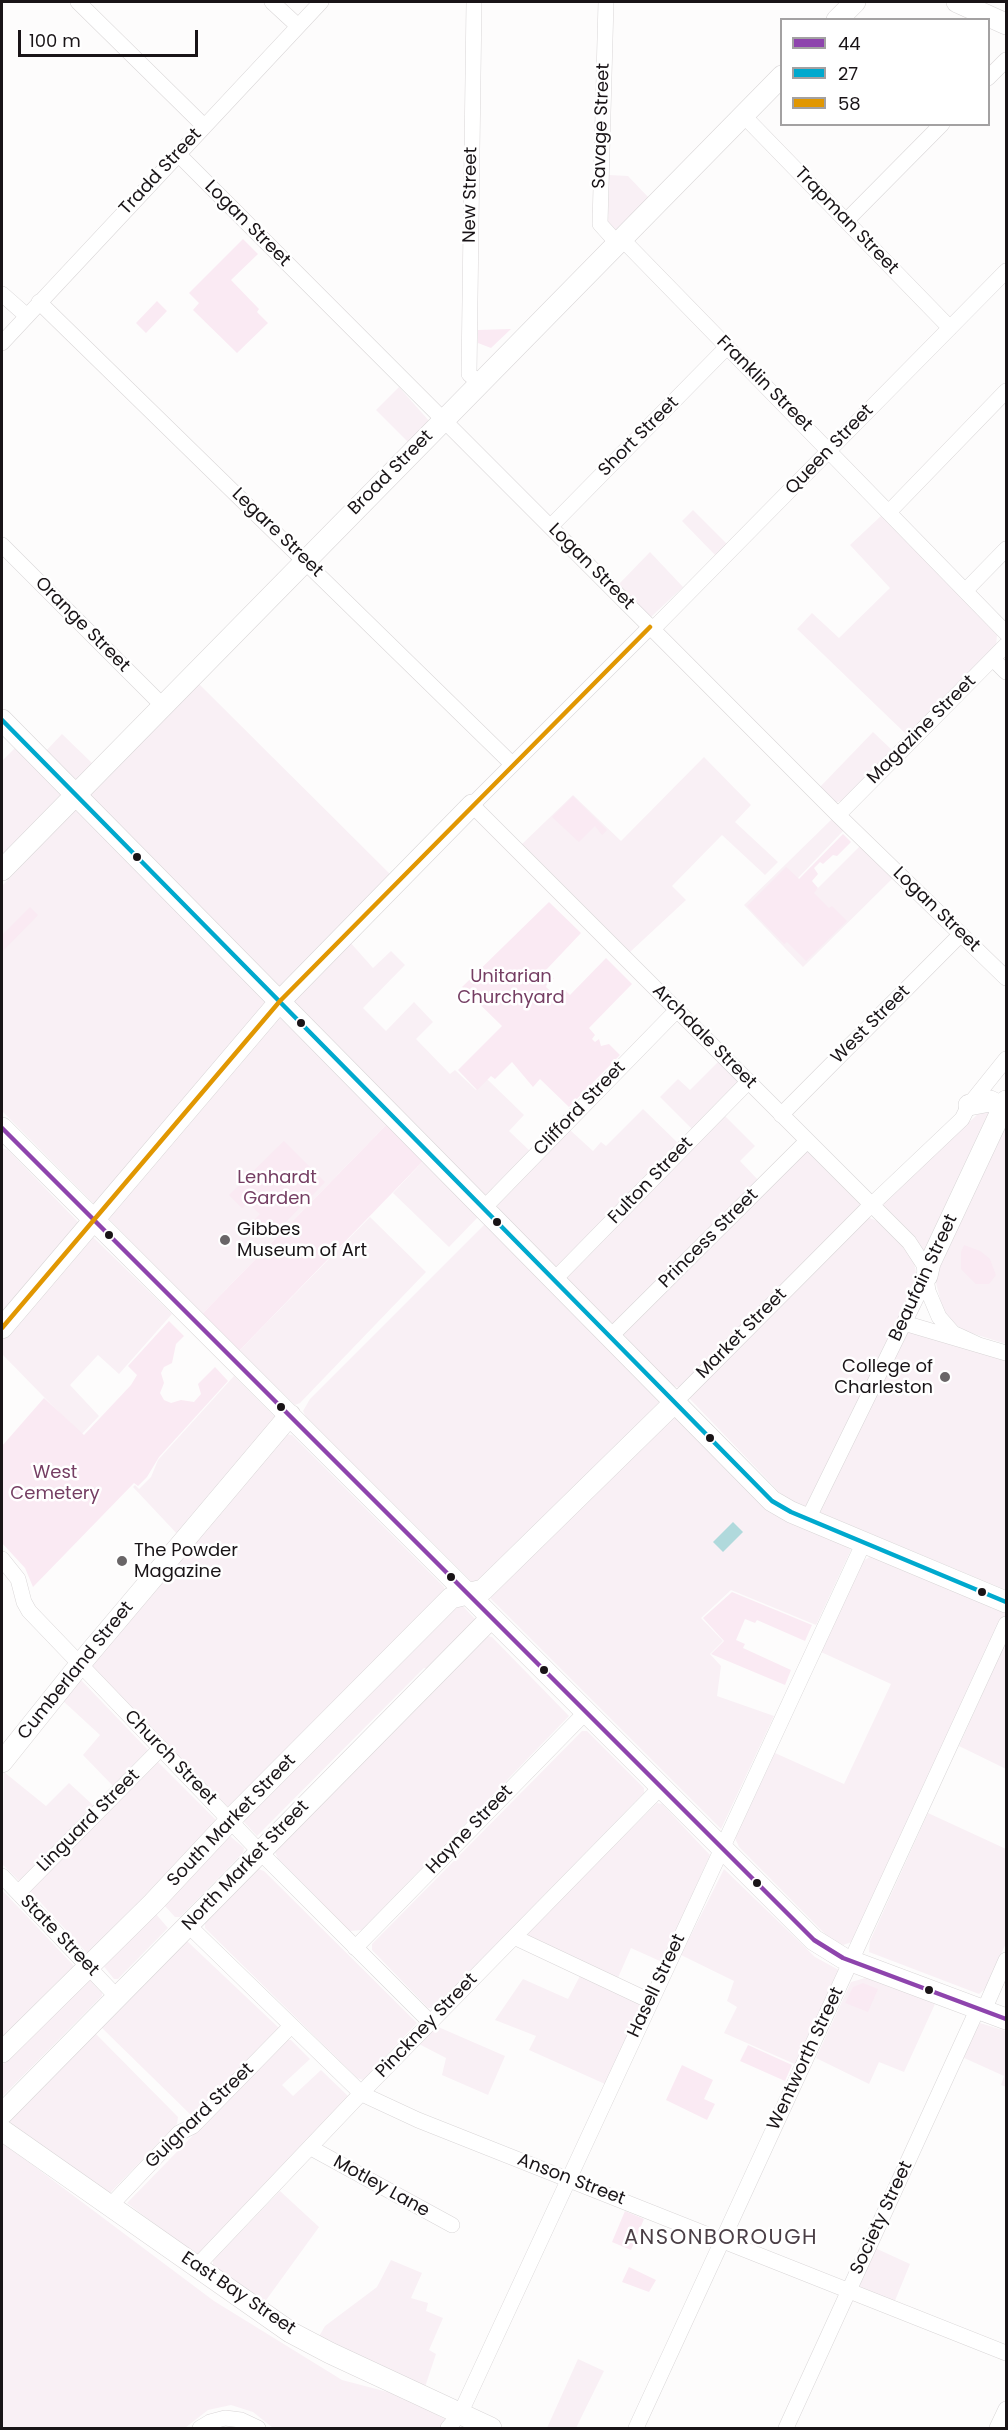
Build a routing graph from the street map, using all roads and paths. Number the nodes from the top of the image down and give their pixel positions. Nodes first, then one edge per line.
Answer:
1 (78, 2) edge
2 (272, 2) edge
3 (321, 2) edge
4 (474, 2) edge
5 (606, 2) edge
6 (855, 2) edge
7 (958, 2) edge
8 (839, 18) edge
9 (1006, 24) edge
10 (298, 26) junction
11 (1006, 60) edge
12 (990, 76) edge
13 (780, 78) edge
14 (743, 115) junction
15 (204, 126) junction
16 (940, 126) edge
17 (178, 154) junction
18 (846, 221) junction
19 (619, 241) junction
20 (1006, 271) edge
21 (2, 294) edge
22 (39, 302) junction
23 (27, 316) junction
24 (950, 328) junction
25 (2, 343) edge
26 (727, 347) junction
27 (479, 383) junction
28 (1006, 392) edge
29 (442, 421) junction
30 (830, 451) junction
31 (889, 512) junction
32 (551, 526) junction
33 (2, 545) edge
34 (1006, 549) edge
35 (305, 560) junction
36 (966, 590) junction
37 (651, 628) junction
38 (1006, 633) edge
39 (1006, 645) edge
40 (993, 659) junction
41 (1006, 672) edge
42 (162, 705) junction
43 (2, 720) edge
44 (512, 764) junction
45 (75, 794) junction
46 (472, 805) junction
47 (838, 815) junction
48 (2, 870) edge
49 (961, 934) junction
50 (1006, 978) edge
51 (280, 1001) junction
52 (677, 1010) junction
53 (1006, 1059) edge
54 (748, 1082) junction
55 (969, 1105) junction
56 (1004, 1107) edge
57 (781, 1115) junction
58 (3, 1132) edge
59 (807, 1141) junction
60 (871, 1204) junction
61 (483, 1209) junction
62 (94, 1220) junction
63 (927, 1276) junction
64 (554, 1280) junction
65 (904, 1323) junction
66 (2, 1328) edge
67 (610, 1336) junction
68 (979, 1345) junction
69 (1006, 1353) edge
70 (675, 1402) junction
71 (290, 1415) junction
72 (808, 1519) junction
73 (864, 1542) junction
74 (2, 1559) edge
75 (466, 1594) junction
76 (1006, 1602) edge
77 (490, 1619) junction
78 (1006, 1624) edge
79 (79, 1665) junction
80 (585, 1713) junction
81 (161, 1748) junction
82 (2, 1762) edge
83 (660, 1788) junction
84 (232, 1822) junction
85 (721, 1848) junction
86 (260, 1852) junction
87 (2, 1876) edge
88 (18, 1893) junction
89 (188, 1925) junction
90 (514, 1937) junction
91 (355, 1947) junction
92 (1006, 1960) edge
93 (852, 1961) junction
94 (88, 1967) junction
95 (117, 1996) junction
96 (650, 2001) junction
97 (981, 2009) junction
98 (1006, 2019) edge
99 (430, 2022) junction
100 (291, 2025) junction
101 (2, 2052) edge
102 (362, 2094) junction
103 (2, 2114) edge
104 (2, 2130) edge
105 (311, 2148) junction
106 (568, 2180) junction
107 (110, 2206) junction
108 (452, 2225) dead end
109 (724, 2239) junction
110 (197, 2266) junction
111 (850, 2290) junction
112 (1006, 2353) edge
113 (1006, 2409) edge
114 (454, 2421) edge
115 (200, 2428) edge
116 (258, 2428) edge
117 (492, 2428) edge
118 (636, 2428) edge
119 (786, 2428) edge
120 (997, 2428) edge

1 - 15 street
2 - 10 street
3 - 10 street, Tradd Street
4 - 27 street, New Street
5 - 19 street, Savage Street
6 - 8 street
7 - 9 street
10 - 15 street, Tradd Street
11 - 12 street
13 - 14 street, Broad Street
14 - 18 street, Trapman Street
14 - 19 street, Broad Street
15 - 17 street, Tradd Street
16 - 18 street
17 - 22 street, Tradd Street
17 - 29 street, Logan Street
18 - 24 street, Trapman Street
19 - 26 street, Franklin Street
19 - 27 street, Broad Street
20 - 24 street, Queen Street
21 - 23 street
22 - 23 street, Tradd Street
22 - 35 street, Legare Street
23 - 25 street, Tradd Street
24 - 30 street, Queen Street
26 - 30 street, Franklin Street
26 - 32 street, Short Street
27 - 29 street, Broad Street
28 - 31 street
29 - 32 street, Logan Street
29 - 35 street, Broad Street
30 - 31 street, Franklin Street
30 - 37 street, Queen Street
31 - 36 street, Franklin Street
32 - 37 street, Logan Street
33 - 42 street, Orange Street
34 - 36 street
35 - 42 street, Broad Street
35 - 44 street, Legare Street
36 - 38 street, Franklin Street
37 - 44 street, Queen Street
37 - 47 street, Logan Street
39 - 40 street, Magazine Street
40 - 41 street
40 - 47 street, Magazine Street
42 - 45 street, Broad Street
43 - 45 street
44 - 46 street, Queen Street
45 - 48 street, Broad Street
45 - 51 street
46 - 51 street, Queen Street
46 - 52 street, Archdale Street
47 - 49 street, Logan Street
49 - 50 street, Logan Street
49 - 57 street, West Street
51 - 61 street
51 - 62 street, Queen Street
52 - 54 street, Archdale Street
52 - 61 street, Clifford Street
53 - 55 street, Market Street
54 - 57 street, Archdale Street
54 - 64 street, Fulton Street
55 - 56 street
55 - 60 street, Market Street
56 - 63 street, Beaufain Street
57 - 59 street, Archdale Street
58 - 62 street
59 - 60 street, Archdale Street
59 - 67 street, Princess Street
60 - 63 street, Archdale Street
60 - 70 street, Market Street
61 - 64 street
62 - 66 street, Queen Street
62 - 71 street
63 - 65 street, Beaufain Street
63 - 68 street, Archdale Street
64 - 67 street
65 - 68 street
65 - 72 street, Beaufain Street
67 - 70 street
68 - 69 street
70 - 72 street
70 - 75 street, Market Street
71 - 75 street
71 - 79 street, Cumberland Street
72 - 73 street
73 - 76 street
73 - 85 street, Hasell Street
74 - 79 street, Church Street
75 - 77 street
75 - 84 street, South Market Street
77 - 80 street
77 - 86 street, North Market Street
78 - 93 street, Wentworth Street
79 - 81 street, Church Street
79 - 82 street, Cumberland Street
80 - 83 street
80 - 91 street, Hayne Street
81 - 84 street, Church Street
81 - 88 street, Linguard Street
83 - 85 street
83 - 90 street, Pinckney Street
84 - 86 street, Church Street
84 - 94 street, South Market Street
85 - 93 street
85 - 96 street, Hasell Street
86 - 89 street, North Market Street
86 - 91 street, Church Street
87 - 88 street, State Street
88 - 94 street, State Street
89 - 95 street, North Market Street
89 - 100 street, Anson Street
90 - 96 street
90 - 99 street, Pinckney Street
91 - 99 street, Church Street
92 - 97 street, Society Street
93 - 97 street
93 - 109 street, Wentworth Street
94 - 95 street, State Street
94 - 101 street, South Market Street
95 - 103 street, North Market Street
96 - 106 street, Hasell Street
97 - 98 street
97 - 111 street, Society Street
99 - 102 street, Pinckney Street
100 - 102 street, Anson Street
100 - 107 street, Guignard Street
102 - 105 street, Pinckney Street
102 - 106 street, Anson Street
104 - 107 street, East Bay Street
105 - 108 street, Motley Lane
105 - 110 street, Pinckney Street
106 - 109 street, Anson Street
106 - 114 street, Hasell Street
107 - 110 street, East Bay Street
109 - 111 street, Anson Street
109 - 118 street, Wentworth Street
110 - 114 street, East Bay Street
111 - 112 street, Anson Street
111 - 119 street, Society Street
113 - 120 street
114 - 117 street, East Bay Street
115 - 116 street

